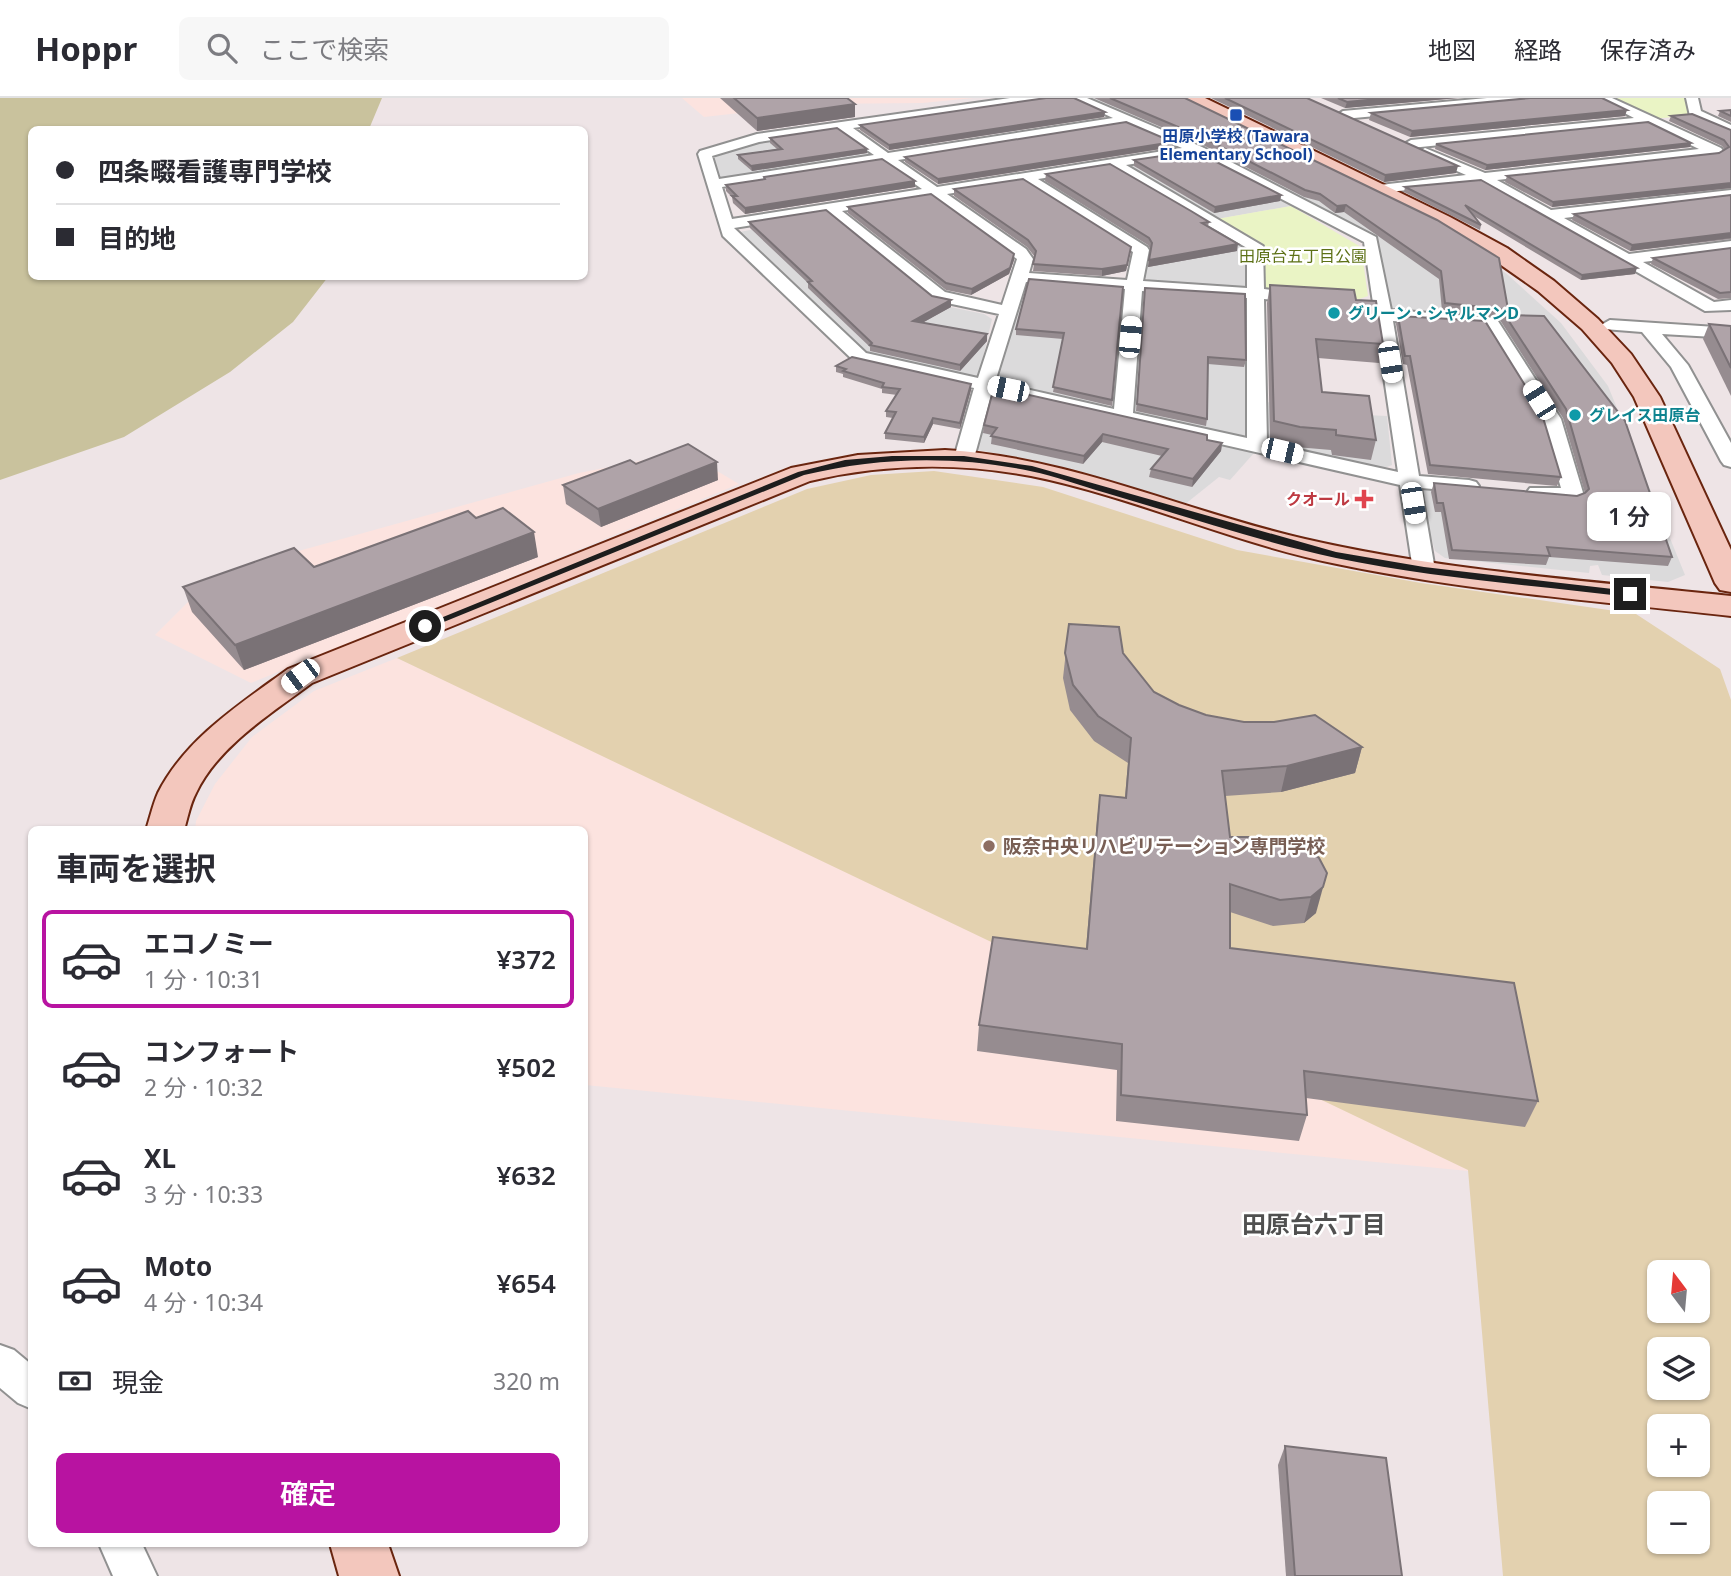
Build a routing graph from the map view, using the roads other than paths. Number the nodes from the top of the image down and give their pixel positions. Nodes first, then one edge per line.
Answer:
1 (1035, 98) edge
2 (1076, 98) edge
3 (1191, 98) edge
4 (1200, 98) edge
5 (1528, 98) edge
6 (1602, 98) edge
7 (1692, 98) edge
8 (1128, 120) junction
9 (1650, 120) junction
10 (1365, 125) edge
11 (841, 126) junction
12 (1731, 130) edge
13 (1197, 150) junction
14 (1716, 151) junction
15 (886, 158) junction
16 (1731, 158) edge
17 (1113, 164) junction
18 (1480, 176) junction
19 (1026, 178) junction
20 (714, 184) junction
21 (1380, 189) junction
22 (935, 193) junction
23 (1731, 194) edge
24 (831, 209) junction
25 (1548, 215) junction
26 (725, 226) junction
27 (1731, 246) edge
28 (1626, 259) junction
29 (1019, 277) junction
30 (1134, 285) junction
31 (1256, 293) junction
32 (1297, 296) edge
33 (1731, 305) edge
34 (1377, 306) junction
35 (1008, 311) junction
36 (1610, 325) dead end
37 (1648, 328) junction
38 (1731, 333) edge
39 (985, 384) junction
40 (1123, 414) junction
41 (1257, 446) junction
42 (964, 458) junction
43 (1731, 461) edge
44 (1409, 481) junction
45 (1492, 488) edge
46 (1519, 491) edge
47 (1424, 570) junction
48 (1731, 583) edge
49 (1731, 606) edge
50 (166, 826) edge
51 (0, 1363) edge
52 (28, 1387) edge
53 (121, 1547) edge
54 (360, 1547) edge
55 (135, 1576) edge
56 (369, 1576) edge

1 - 11 street
2 - 8 street
3 - 4 street
3 - 21 street
5 - 10 street
6 - 9 street
7 - 12 street
8 - 13 street
8 - 15 street
9 - 14 street
9 - 18 street
11 - 15 street
11 - 20 street
13 - 17 street
13 - 34 street
14 - 16 street
14 - 18 street
15 - 20 street
15 - 22 street
17 - 19 street
17 - 31 street
18 - 21 street
18 - 25 street
19 - 22 street
19 - 30 street
20 - 26 street
21 - 48 street
22 - 24 street
22 - 29 street
23 - 25 street
24 - 26 street
24 - 35 street
25 - 28 street
26 - 39 street
27 - 28 street
28 - 33 street
29 - 30 street
29 - 35 street
30 - 31 street
30 - 40 street
31 - 32 street
31 - 41 street
34 - 44 street
34 - 46 street
35 - 39 street
36 - 37 street
37 - 38 street
37 - 43 street
39 - 40 street
39 - 42 street
40 - 41 street
41 - 44 street
42 - 47 street
42 - 50 street
44 - 45 street
44 - 47 street
47 - 49 street
51 - 52 street
53 - 55 street
54 - 56 street

